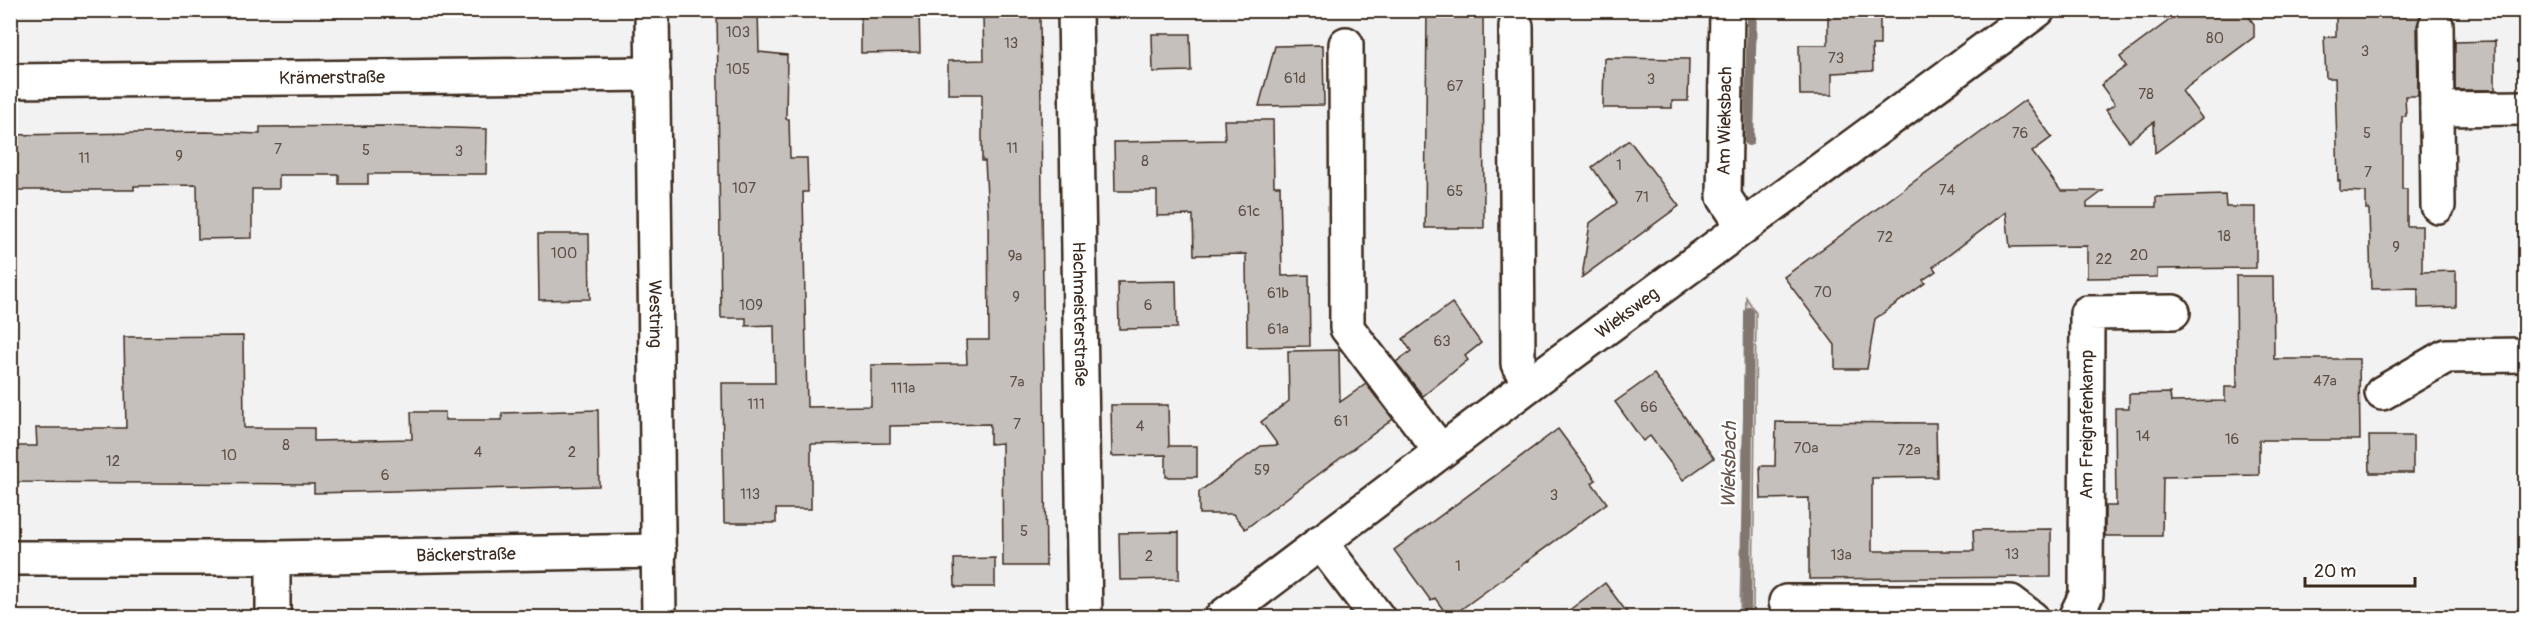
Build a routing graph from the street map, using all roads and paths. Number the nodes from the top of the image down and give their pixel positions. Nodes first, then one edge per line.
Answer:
1 (652, 10) edge
2 (1075, 10) edge
3 (1726, 10) edge
4 (2038, 10) edge
5 (2436, 25) dead end
6 (1516, 26) dead end
7 (1346, 44) dead end
8 (653, 74) junction
9 (10, 81) edge
10 (2526, 108) edge
11 (2437, 109) junction
12 (2438, 206) dead end
13 (1743, 226) junction
14 (2173, 312) dead end
15 (2526, 355) edge
16 (1530, 384) junction
17 (2382, 393) dead end
18 (1440, 450) junction
19 (1320, 542) junction
20 (659, 551) junction
21 (10, 558) edge
22 (273, 558) junction
23 (1786, 602) dead end
24 (273, 618) edge
25 (659, 618) edge
26 (1085, 618) edge
27 (1221, 618) edge
28 (1378, 618) edge
29 (2032, 618) edge
30 (2075, 618) edge

1 - 8 street, Westring
2 - 26 street, Hachmeisterstraße
3 - 13 street, Am Wieksbach
4 - 13 street, Wieksweg
5 - 11 street
6 - 16 street
7 - 18 street
8 - 9 street, Krämerstraße
8 - 20 street, Westring
10 - 11 street
11 - 12 street
13 - 16 street, Wieksweg
14 - 30 street, Am Freigrafenkamp
15 - 17 street
16 - 18 street, Wieksweg
18 - 19 street, Wieksweg
19 - 27 street, Wieksweg
19 - 28 street
20 - 22 street, Bäckerstraße
20 - 25 street, Westring
21 - 22 street, Bäckerstraße
22 - 24 street
23 - 29 street

